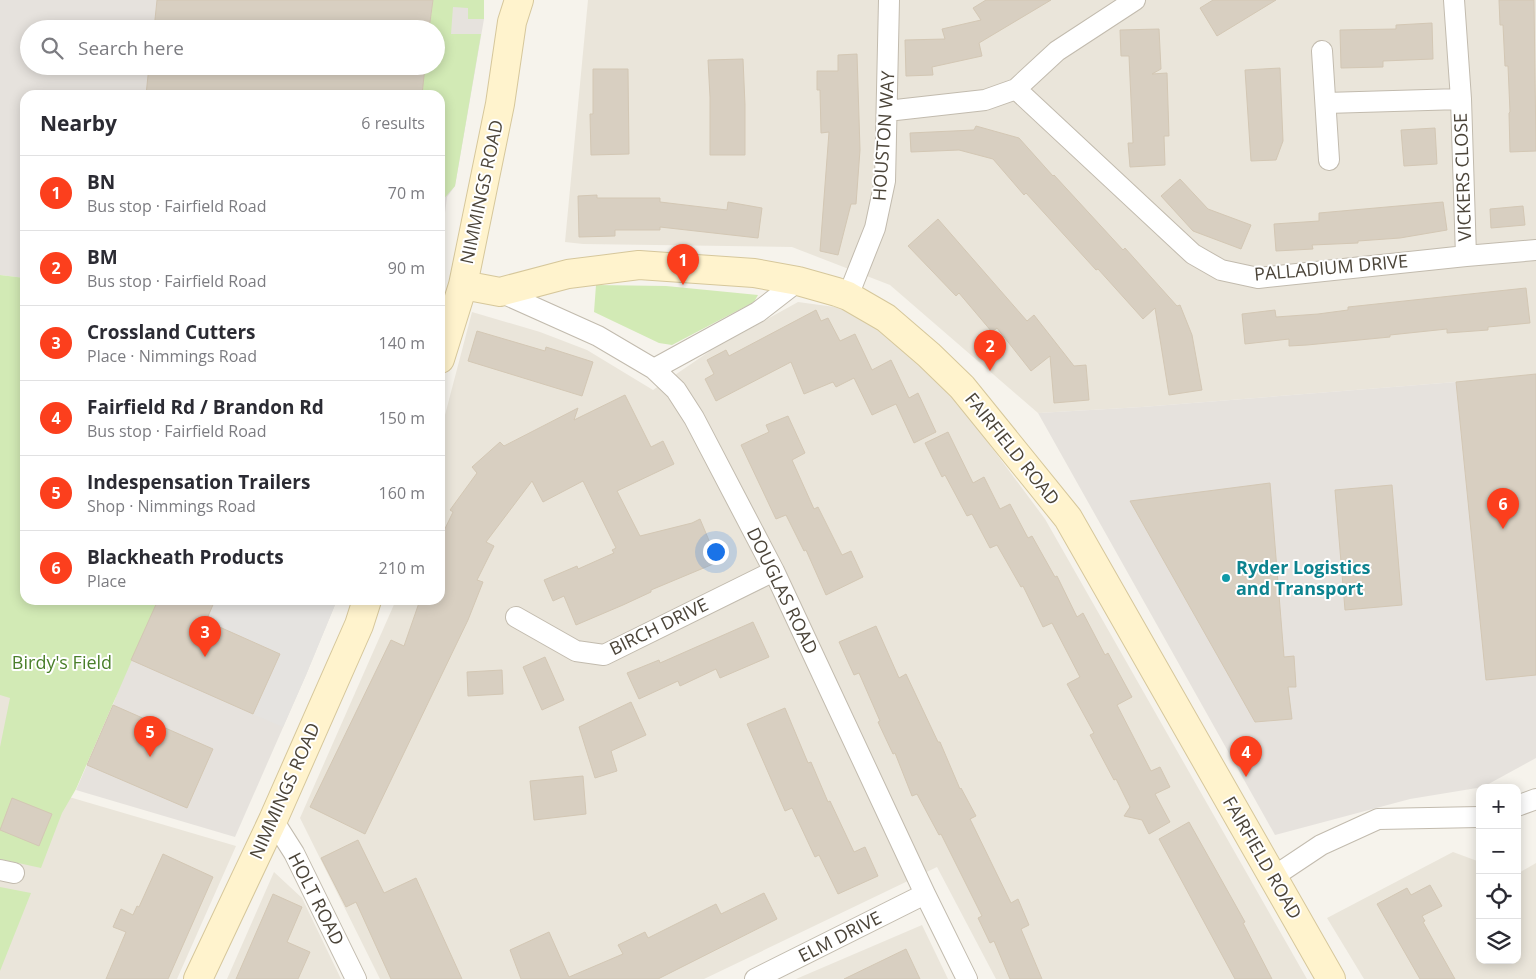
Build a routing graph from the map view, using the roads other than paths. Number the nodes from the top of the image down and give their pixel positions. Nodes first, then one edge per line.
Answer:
1 (889, 0) edge
2 (1135, 0) edge
3 (1454, 0) edge
4 (514, 7) edge
5 (1322, 51) dead end
6 (1016, 89) junction
7 (1461, 99) junction
8 (1326, 103) junction
9 (887, 111) junction
10 (1330, 160) dead end
11 (1536, 250) edge
12 (1466, 256) junction
13 (798, 281) junction
14 (462, 285) junction
15 (500, 292) junction
16 (848, 296) junction
17 (445, 342) edge
18 (654, 369) junction
19 (774, 571) junction
20 (365, 605) edge
21 (516, 617) dead end
22 (1536, 799) edge
23 (1521, 805) edge
24 (1476, 817) edge
25 (273, 820) junction
26 (1273, 877) junction
27 (925, 894) junction
28 (198, 979) edge
29 (356, 979) edge
30 (755, 979) edge
31 (967, 979) edge
32 (1331, 979) edge

1 - 9 street, HOUSTON WAY
2 - 6 street
3 - 7 street, VICKERS CLOSE
4 - 14 main road, NIMMINGS ROAD
5 - 8 street
6 - 9 street
6 - 12 street, PALLADIUM DRIVE
7 - 8 street, VICKERS CLOSE
7 - 12 street, VICKERS CLOSE
8 - 10 street
9 - 16 street, HOUSTON WAY
11 - 12 street, PALLADIUM DRIVE
13 - 15 main road, FAIRFIELD ROAD
13 - 16 main road, FAIRFIELD ROAD
13 - 18 street
14 - 15 main road, FAIRFIELD ROAD
14 - 17 main road, NIMMINGS ROAD
15 - 18 street, DOUGLAS ROAD
16 - 26 main road, FAIRFIELD ROAD
18 - 19 street, DOUGLAS ROAD
19 - 21 street, BIRCH DRIVE
19 - 27 street, DOUGLAS ROAD
20 - 25 main road, NIMMINGS ROAD
22 - 23 street
24 - 26 street
25 - 28 main road, NIMMINGS ROAD
25 - 29 street, HOLT ROAD
26 - 32 main road, FAIRFIELD ROAD
27 - 30 street, ELM DRIVE
27 - 31 street, DOUGLAS ROAD

